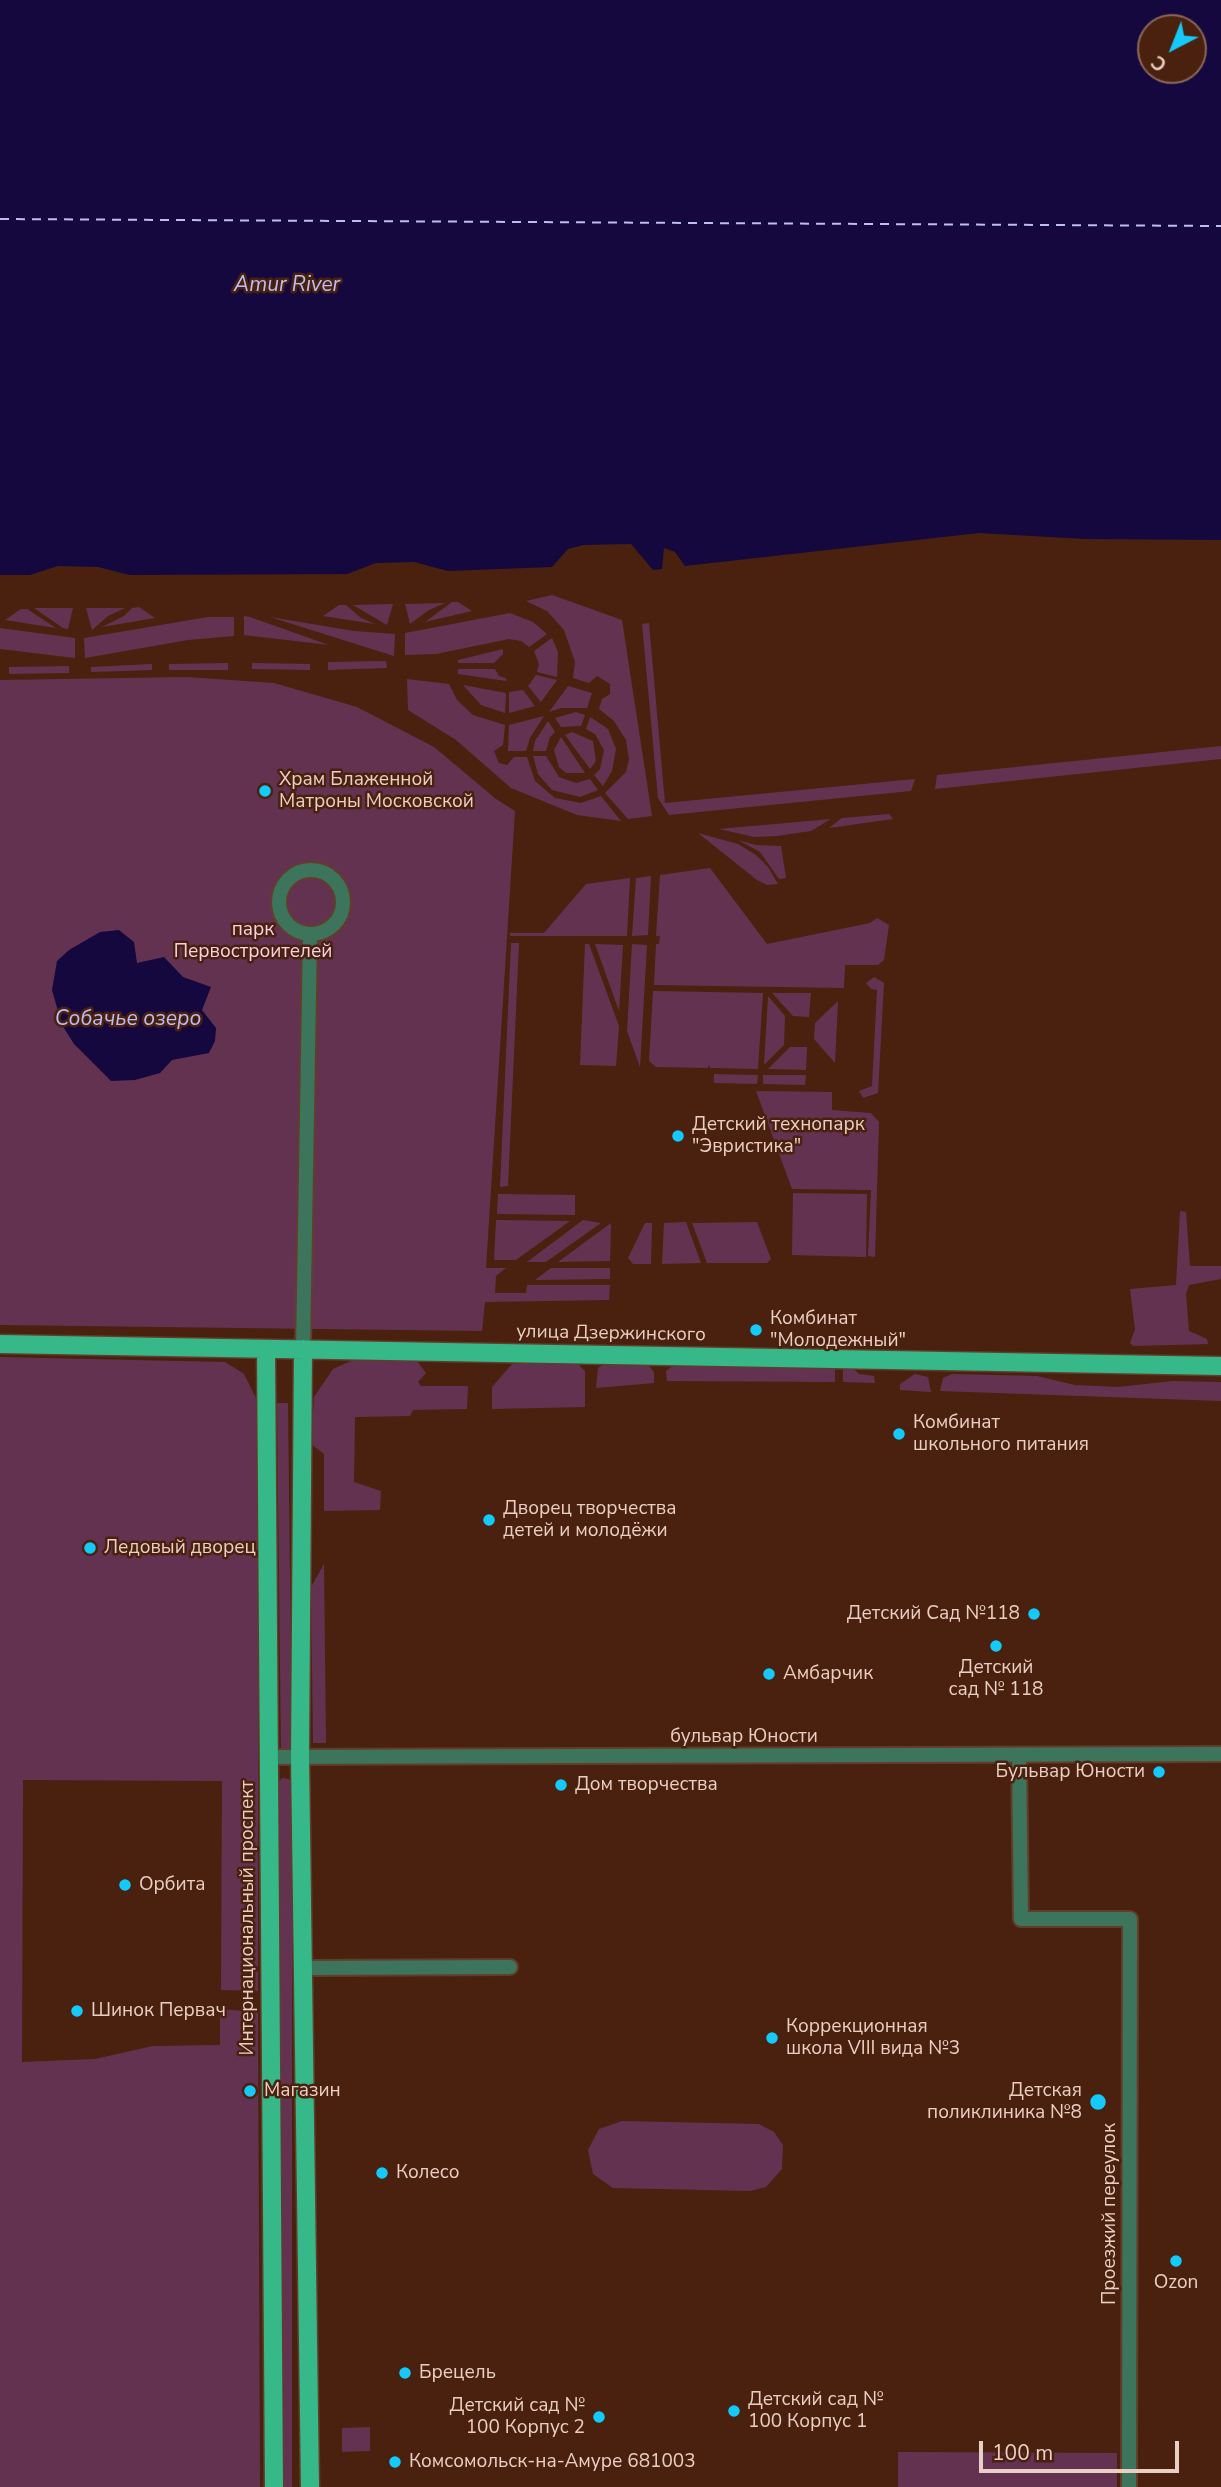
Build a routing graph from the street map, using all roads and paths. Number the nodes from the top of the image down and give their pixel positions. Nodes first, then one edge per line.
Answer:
1 (310, 935) junction
2 (0, 1344) edge
3 (266, 1349) junction
4 (303, 1349) junction
5 (1221, 1366) edge
6 (1221, 1754) edge
7 (1019, 1755) junction
8 (268, 1757) junction
9 (300, 1757) junction
10 (510, 1967) dead end
11 (302, 1968) junction
12 (274, 2487) edge
13 (310, 2487) edge
14 (1129, 2487) edge

1 - 1 street
1 - 4 street
2 - 3 main road, улица Дзержинского
3 - 4 main road, улица Дзержинского
3 - 8 main road, Интернациональный проспект
4 - 5 main road, улица Дзержинского
4 - 9 main road
6 - 7 street, бульвар Юности
7 - 9 street, бульвар Юности
7 - 14 street, Проезжий переулок
8 - 9 street, бульвар Юности
8 - 12 main road, Интернациональный проспект
9 - 11 main road
10 - 11 street
11 - 13 main road

